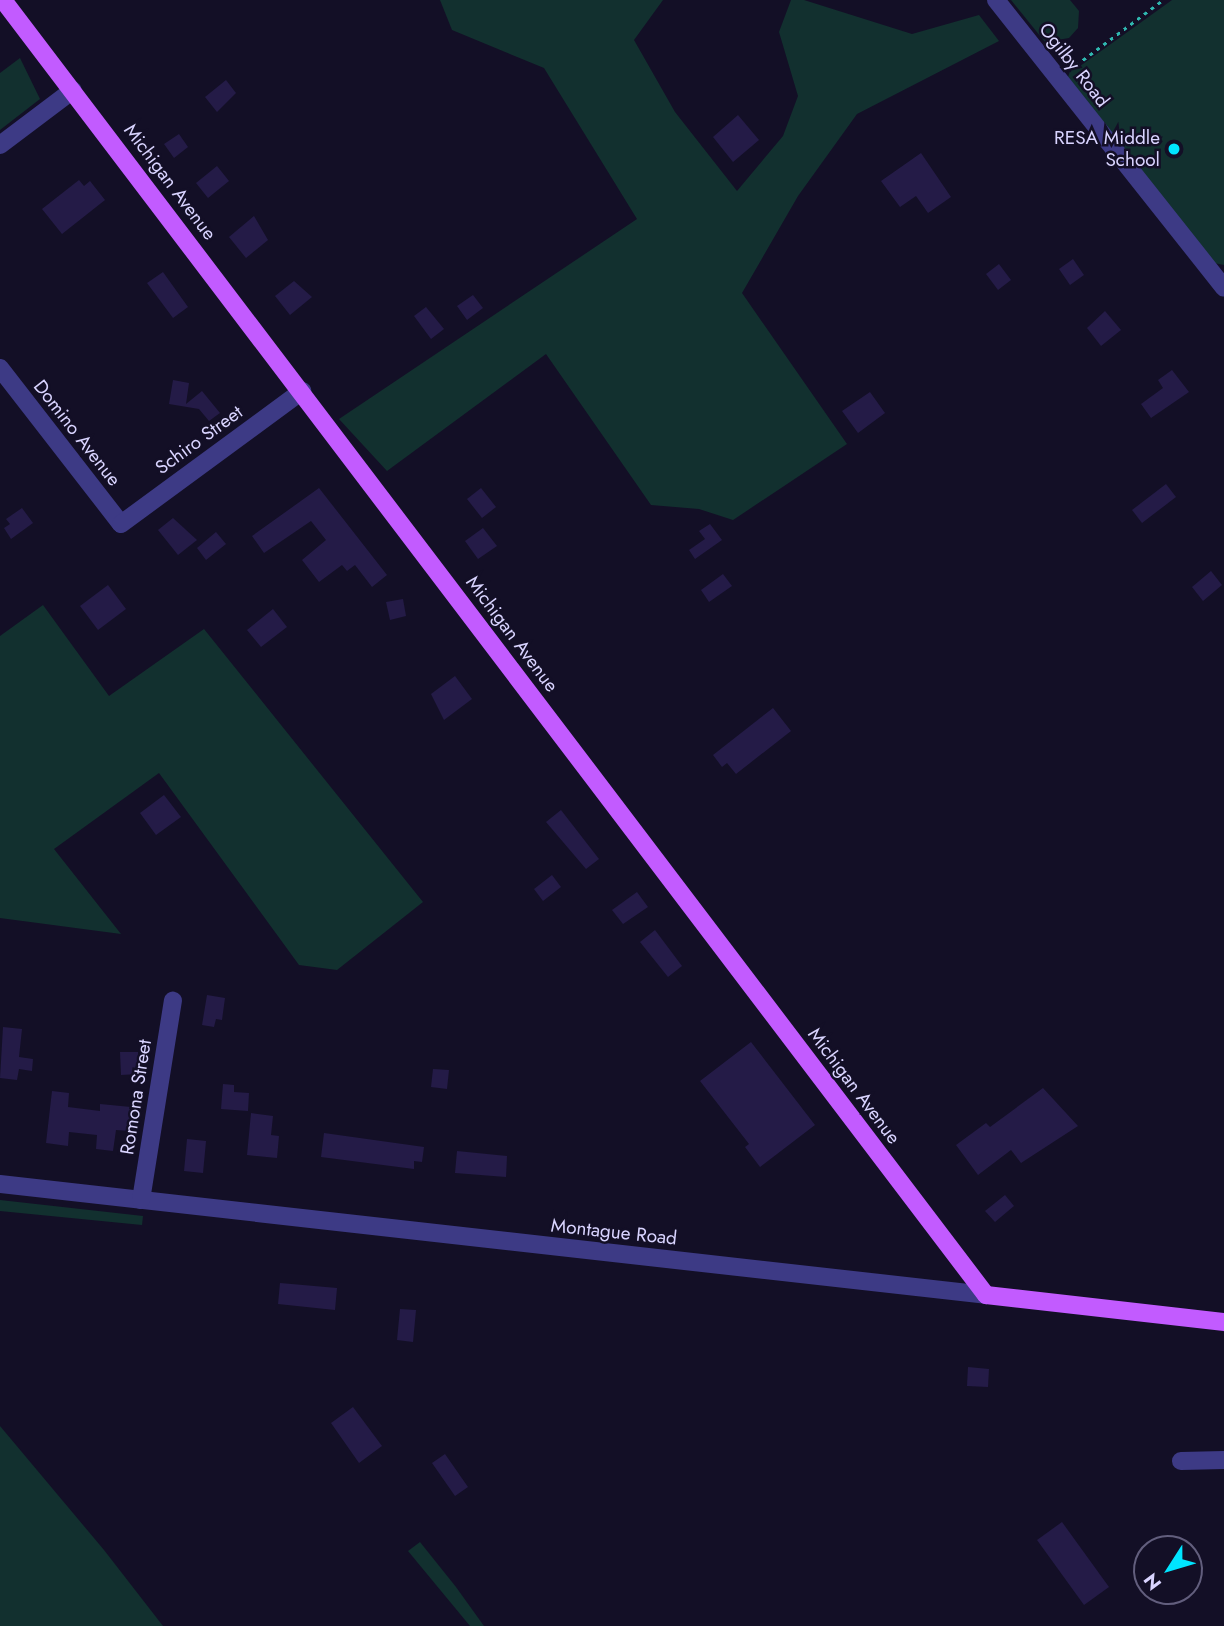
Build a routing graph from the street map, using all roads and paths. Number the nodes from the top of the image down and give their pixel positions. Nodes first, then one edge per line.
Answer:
1 (3, 0) edge
2 (996, 0) edge
3 (1163, 0) edge
4 (1076, 65) dead end
5 (73, 90) junction
6 (0, 145) edge
7 (1224, 288) edge
8 (0, 368) edge
9 (302, 391) junction
10 (121, 524) joint
11 (173, 1000) dead end
12 (0, 1184) edge
13 (141, 1200) junction
14 (986, 1295) junction
15 (1224, 1322) edge
16 (1224, 1460) edge
17 (1181, 1461) dead end

1 - 5 main road, Michigan Avenue
2 - 7 street, Ogilby Road
3 - 4 path
5 - 6 street
5 - 9 main road, Michigan Avenue
8 - 10 street, Domino Avenue
9 - 10 street, Schiro Street
9 - 14 main road, Michigan Avenue
11 - 13 street, Romona Street
12 - 13 street, Montague Road
13 - 14 street, Montague Road
14 - 15 main road, Montague Road
16 - 17 street

